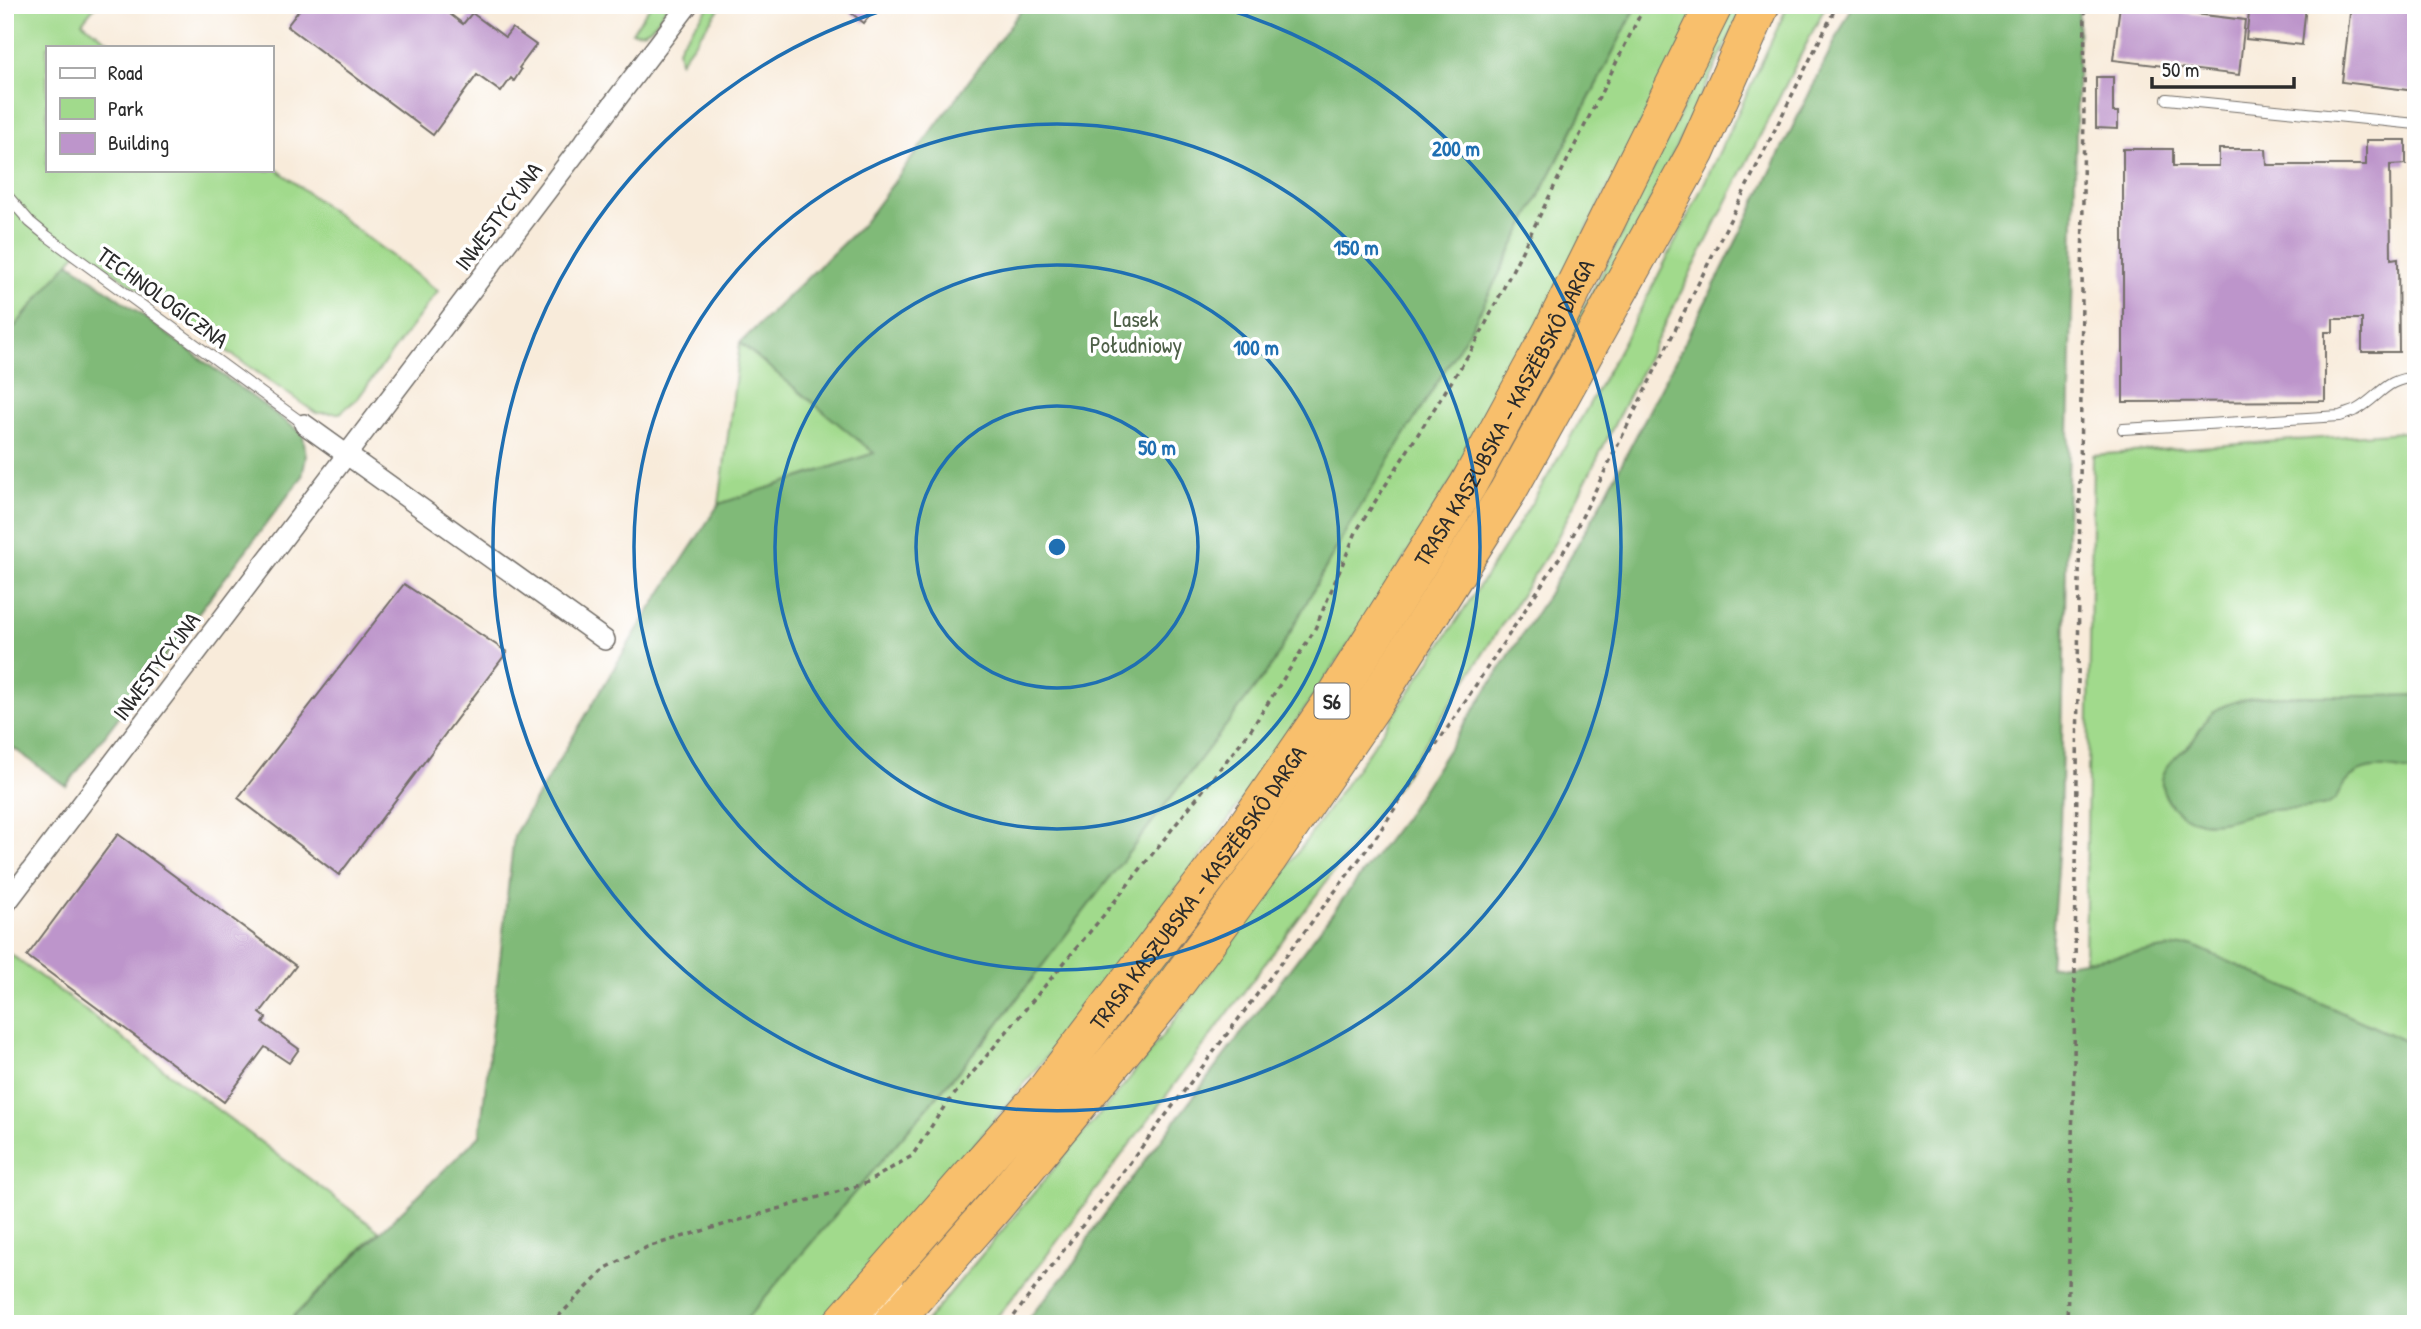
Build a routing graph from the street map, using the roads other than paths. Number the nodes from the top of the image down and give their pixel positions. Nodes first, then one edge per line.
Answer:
1 (688, 5) edge
2 (1714, 5) edge
3 (1761, 5) edge
4 (2167, 99) dead end
5 (2416, 124) edge
6 (5, 193) edge
7 (2416, 379) edge
8 (304, 424) joint
9 (2123, 429) dead end
10 (346, 456) junction
11 (605, 640) dead end
12 (5, 905) edge
13 (967, 1181) junction
14 (995, 1206) junction
15 (923, 1247) dead end
16 (935, 1256) dead end
17 (903, 1281) dead end
18 (893, 1307) edge
19 (841, 1324) edge
20 (854, 1324) edge
21 (872, 1324) edge

1 - 10 street, INWESTYCYJNA
2 - 13 highway, TRASA KASZUBSKA – KASZËBSKÔ DARGA / S6
3 - 14 highway, TRASA KASZUBSKA – KASZËBSKÔ DARGA / S6
4 - 5 lane
6 - 8 lane, TECHNOLOGICZNA
7 - 9 lane
8 - 10 street
10 - 11 street
10 - 12 street, INWESTYCYJNA
13 - 15 lane
13 - 19 highway, TRASA KASZUBSKA – KASZËBSKÔ DARGA / S6
14 - 16 lane
14 - 18 highway, TRASA KASZUBSKA – KASZËBSKÔ DARGA / S6
17 - 18 lane
18 - 20 lane
18 - 21 lane

